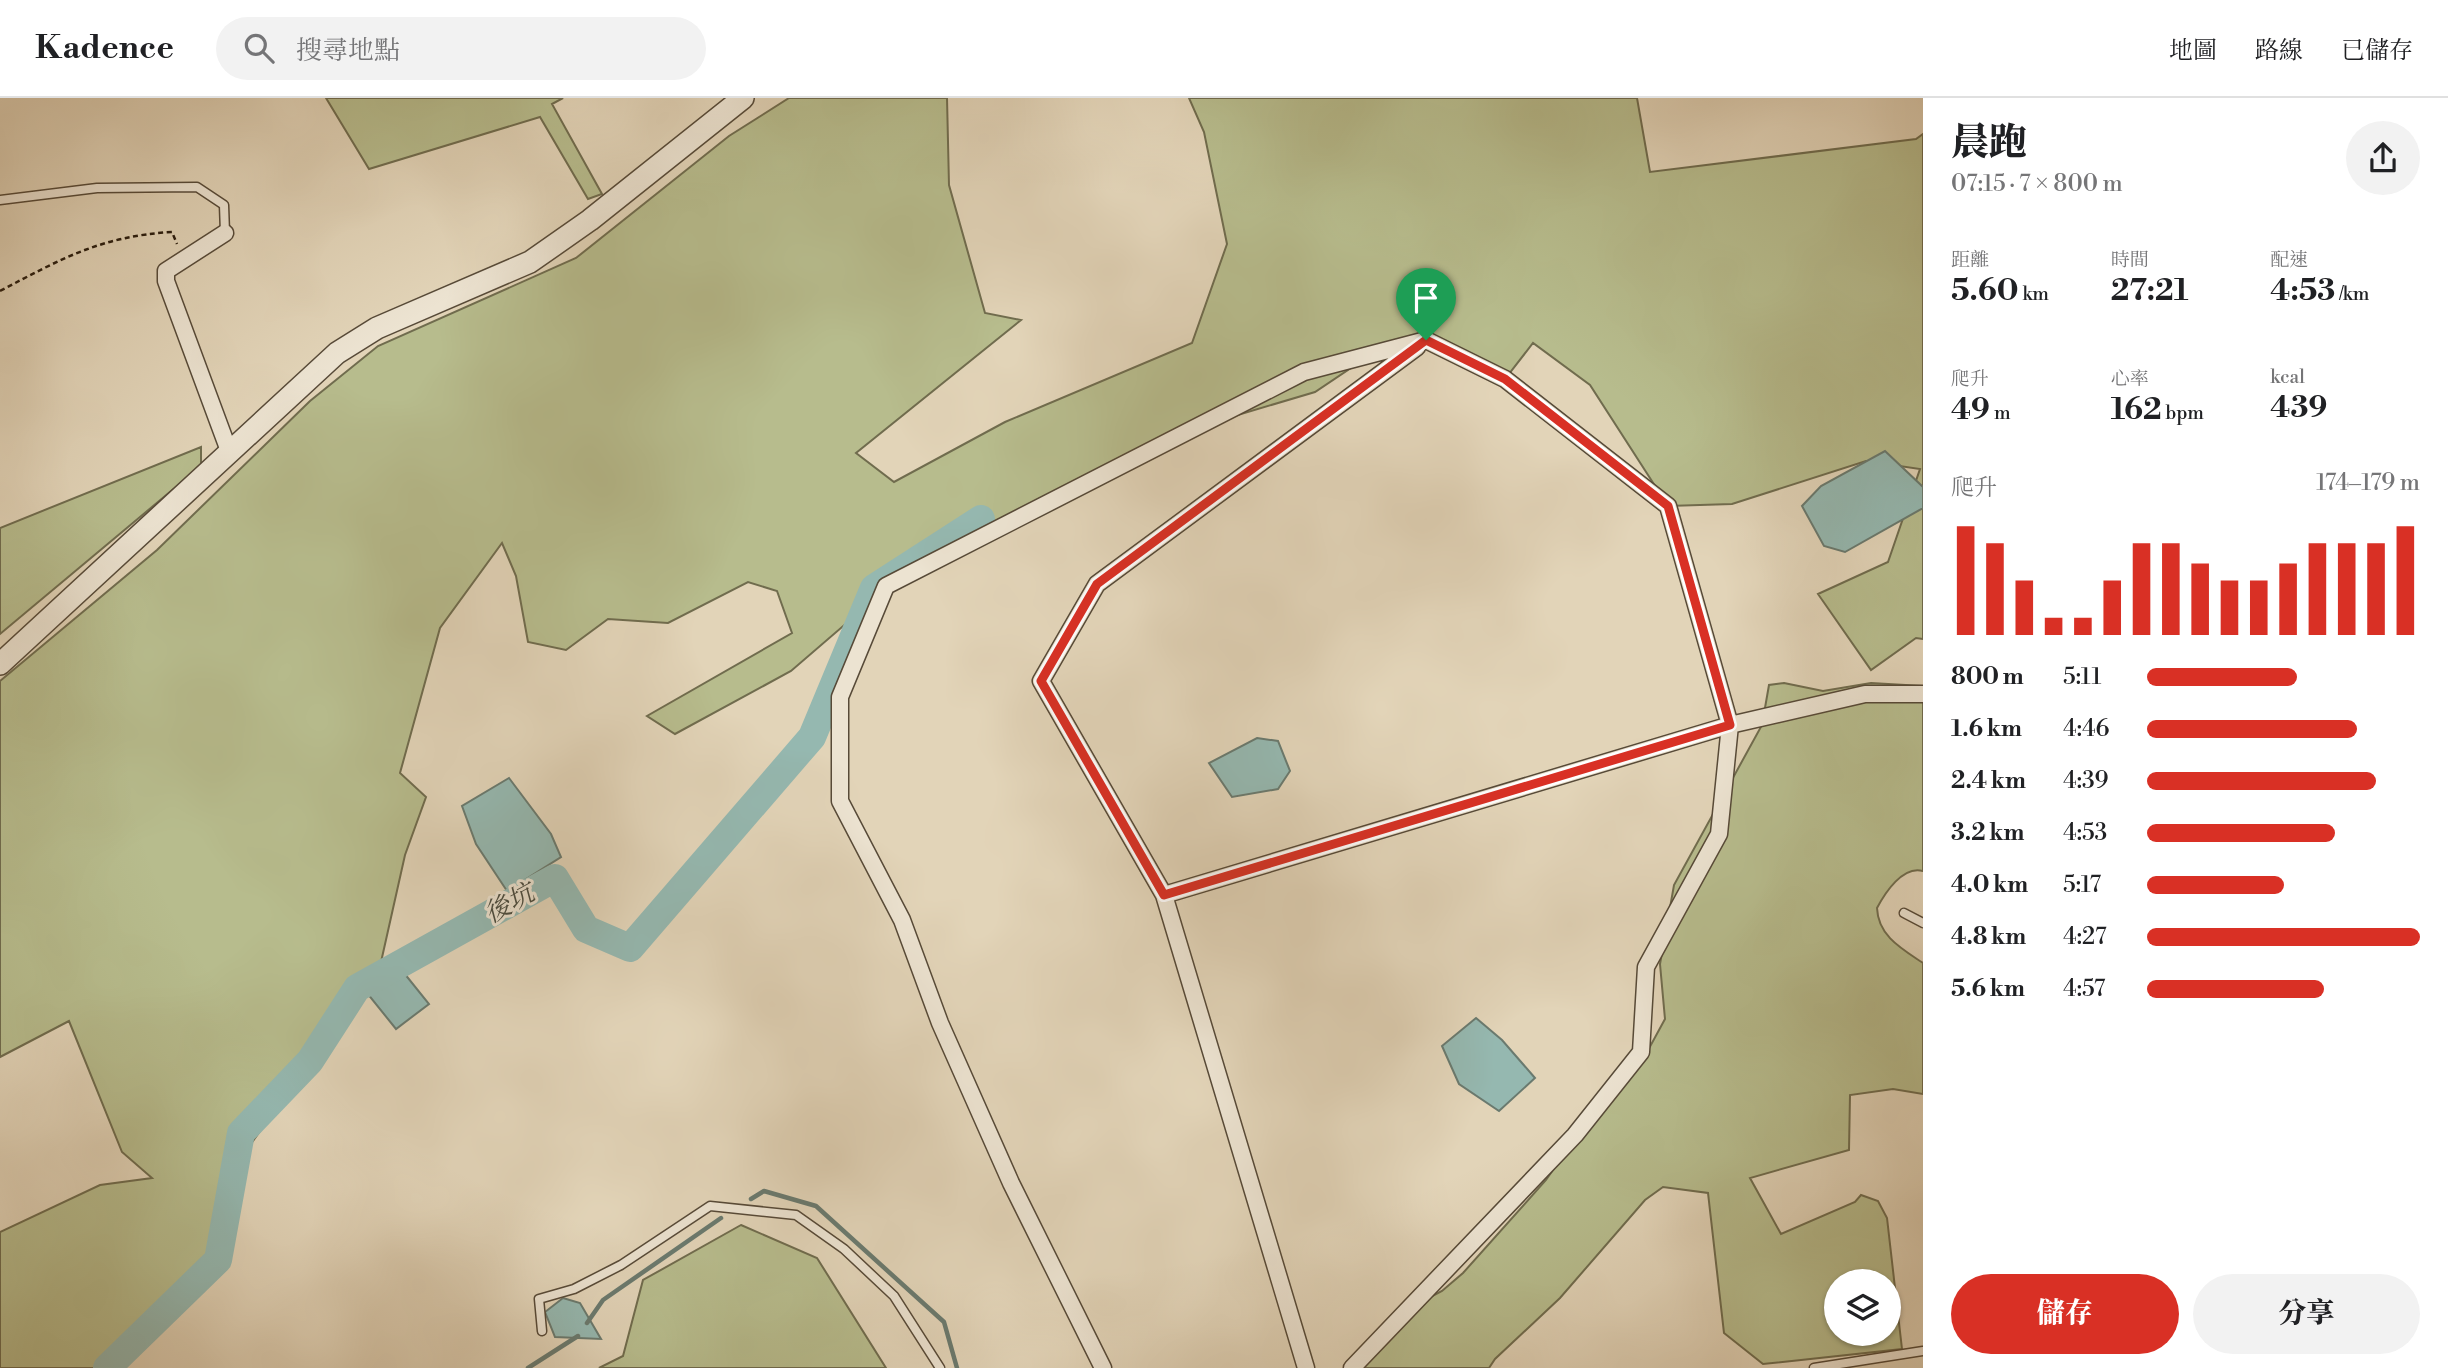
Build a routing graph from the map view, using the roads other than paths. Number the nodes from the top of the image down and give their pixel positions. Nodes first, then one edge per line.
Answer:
1 (743, 98) edge
2 (0, 200) edge
3 (225, 233) joint
4 (1426, 340) junction
5 (229, 452) junction
6 (0, 664) edge
7 (1923, 694) edge
8 (1730, 725) junction
9 (1164, 895) junction
10 (1904, 913) dead end
11 (1923, 923) edge
12 (542, 1331) dead end
13 (1923, 1351) edge
14 (940, 1368) edge
15 (1103, 1368) edge
16 (1306, 1368) edge
17 (1352, 1368) edge
18 (1814, 1368) edge

1 - 5 street
2 - 3 lane
3 - 5 street
4 - 8 street
4 - 9 street
4 - 15 street
5 - 6 street
7 - 8 street
8 - 9 street
8 - 17 street
9 - 16 street
10 - 11 lane
12 - 14 lane
13 - 18 lane

